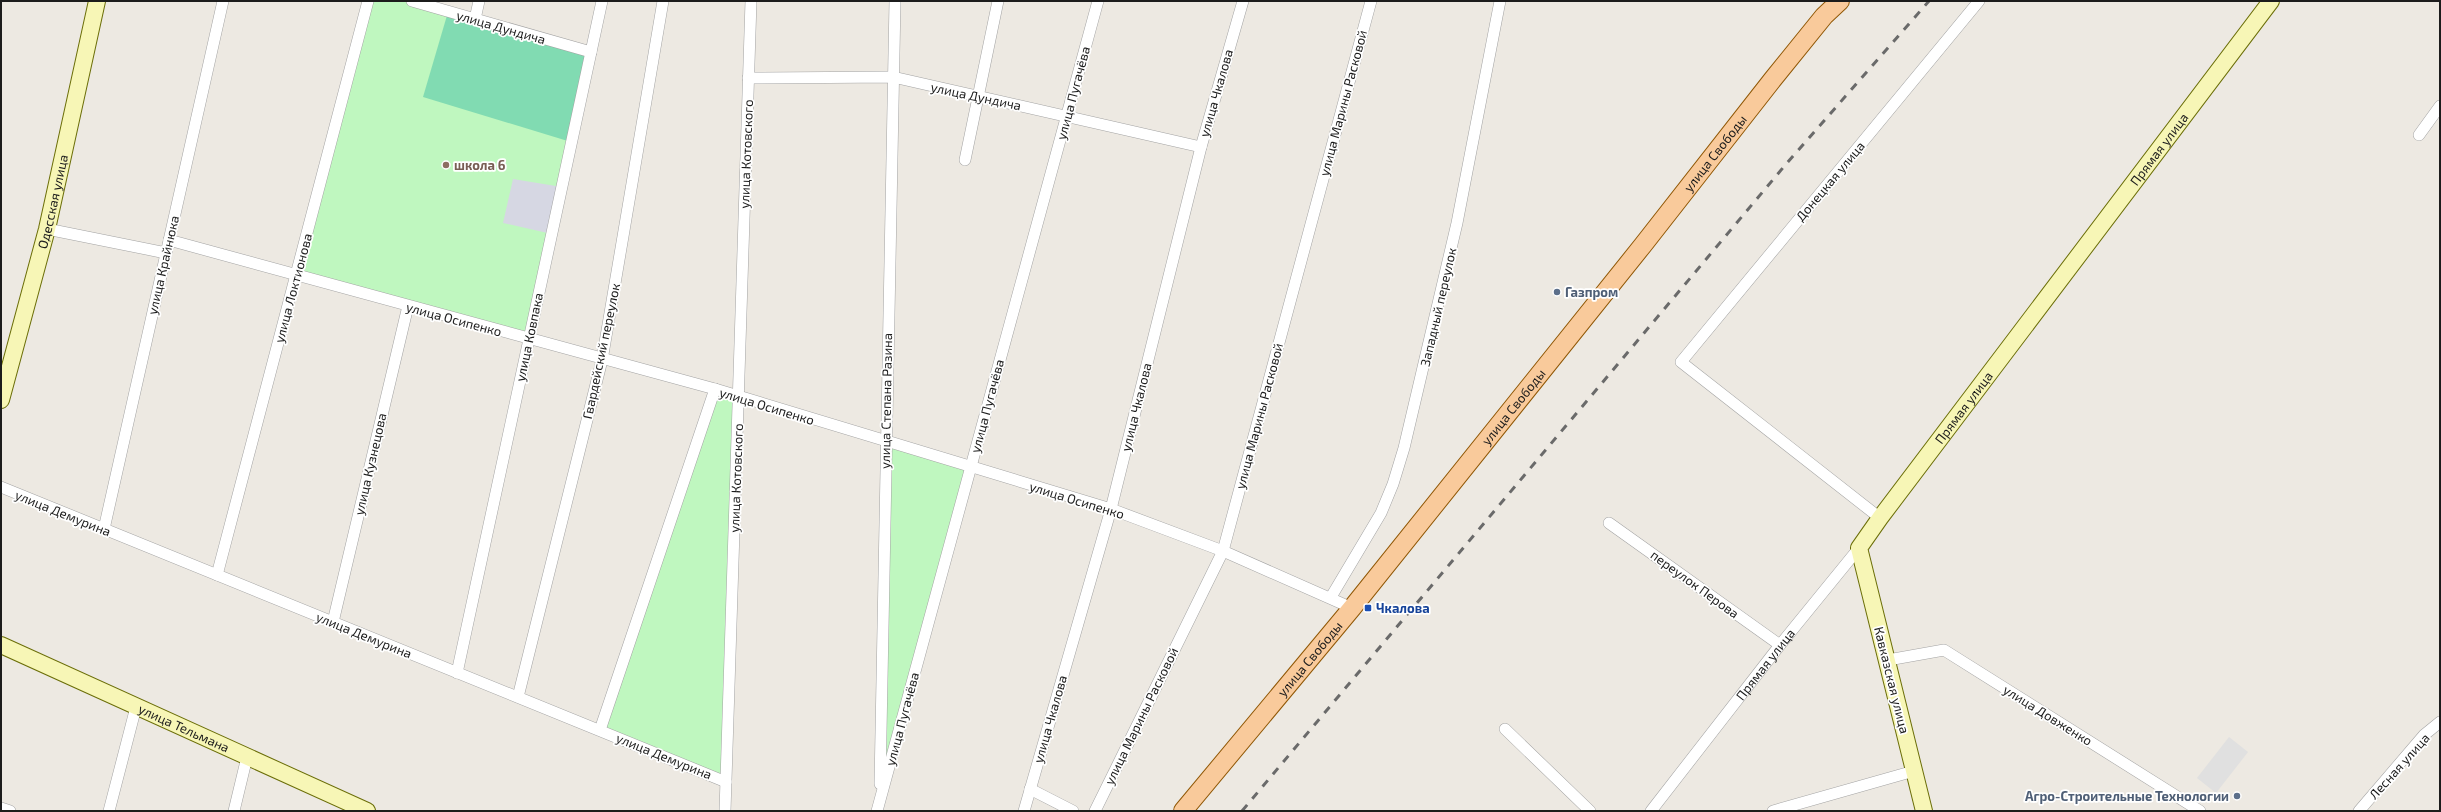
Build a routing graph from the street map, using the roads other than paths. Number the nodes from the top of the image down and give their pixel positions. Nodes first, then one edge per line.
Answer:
1 (97, 1) edge
2 (224, 1) edge
3 (368, 1) edge
4 (412, 1) edge
5 (479, 1) edge
6 (602, 1) edge
7 (663, 1) edge
8 (751, 1) edge
9 (895, 1) edge
10 (998, 1) edge
11 (1098, 1) edge
12 (1243, 1) edge
13 (1371, 1) edge
14 (1500, 1) edge
15 (1840, 1) edge
16 (1980, 1) edge
17 (2271, 1) edge
18 (475, 19) junction
19 (591, 52) junction
20 (894, 77) junction
21 (748, 78) junction
22 (978, 96) junction
23 (2440, 106) edge
24 (1067, 116) junction
25 (2419, 135) dead end
26 (1201, 147) junction
27 (965, 160) dead end
28 (47, 229) junction
29 (169, 240) junction
30 (166, 253) junction
31 (296, 275) junction
32 (408, 306) junction
33 (529, 339) junction
34 (602, 360) junction
35 (715, 389) junction
36 (738, 397) junction
37 (1, 400) edge
38 (885, 442) junction
39 (971, 468) junction
40 (1, 488) edge
41 (1110, 509) junction
42 (1880, 518) junction
43 (1610, 523) dead end
44 (104, 529) junction
45 (1860, 548) junction
46 (1223, 551) junction
47 (217, 575) junction
48 (1331, 597) junction
49 (1352, 608) junction
50 (332, 622) junction
51 (1780, 645) junction
52 (1, 646) edge
53 (1888, 660) junction
54 (457, 672) junction
55 (518, 698) junction
56 (136, 707) junction
57 (2440, 722) edge
58 (1505, 729) dead end
59 (600, 730) junction
60 (247, 757) junction
61 (1914, 771) junction
62 (726, 782) junction
63 (1030, 789) junction
64 (878, 806) edge
65 (1, 808) edge
66 (10, 811) edge
67 (108, 811) edge
68 (234, 811) edge
69 (367, 811) edge
70 (725, 811) edge
71 (1024, 811) edge
72 (1073, 811) edge
73 (1095, 811) edge
74 (1183, 811) edge
75 (1590, 811) edge
76 (1651, 811) edge
77 (1774, 811) edge
78 (1924, 811) edge
79 (2200, 811) edge
80 (2359, 811) edge

1 - 28 street, Одесская улица
2 - 29 street, улица Крайнюка
3 - 31 street, улица Локтионова
4 - 18 street, улица Дундича
5 - 18 street
6 - 19 street, улица Ковпака
7 - 34 street, Гвардейский переулок
8 - 21 street, улица Котовского
9 - 20 street, улица Степана Разина
10 - 22 street
11 - 24 street, улица Пугачёва
12 - 26 street, улица Чкалова
13 - 46 street, улица Марины Расковой
14 - 48 street, Западный переулок
15 - 49 main road, улица Свободы
16 - 42 street, Донецкая улица
17 - 42 street, Прямая улица
18 - 19 street, улица Дундича
19 - 33 street, улица Ковпака
20 - 21 street, улица Дундича
20 - 22 street, улица Дундича
20 - 38 street, улица Степана Разина
21 - 36 street, улица Котовского
22 - 24 street, улица Дундича
22 - 27 street
23 - 25 street
24 - 26 street, улица Дундича
24 - 39 street, улица Пугачёва
26 - 41 street, улица Чкалова
28 - 30 street
28 - 37 street, Одесская улица
29 - 30 street, улица Крайнюка
29 - 31 street, улица Осипенко
30 - 44 street, улица Крайнюка
31 - 32 street, улица Осипенко
31 - 47 street, улица Локтионова
32 - 33 street, улица Осипенко
32 - 50 street, улица Кузнецова
33 - 34 street, улица Осипенко
33 - 54 street, улица Ковпака
34 - 35 street, улица Осипенко
34 - 55 street, Гвардейский переулок
35 - 36 street, улица Осипенко
35 - 59 street
36 - 38 street, улица Осипенко
36 - 62 street, улица Котовского
38 - 39 street, улица Осипенко
38 - 64 street, улица Степана Разина
39 - 41 street, улица Осипенко
39 - 64 street, улица Пугачёва
40 - 44 street, улица Демурина
41 - 46 street, улица Осипенко
41 - 63 street, улица Чкалова
42 - 45 street, Прямая улица
43 - 51 street, переулок Перова
44 - 47 street, улица Демурина
45 - 51 street, Прямая улица
45 - 53 street, Кавказская улица
46 - 48 street, улица Осипенко
46 - 73 street, улица Марины Расковой
47 - 50 street, улица Демурина
48 - 49 street, улица Осипенко
49 - 74 main road, улица Свободы
50 - 54 street, улица Демурина
51 - 76 street, Прямая улица
52 - 56 street, улица Тельмана
53 - 61 street, Кавказская улица
53 - 79 street, улица Довженко
54 - 55 street, улица Демурина
55 - 59 street, улица Демурина
56 - 60 street, улица Тельмана
56 - 67 street
57 - 80 street, Лесная улица
58 - 75 street
59 - 62 street, улица Демурина
60 - 68 street
60 - 69 street, улица Тельмана
61 - 77 street
61 - 78 street, Кавказская улица
62 - 70 street, улица Котовского
63 - 71 street, улица Чкалова
63 - 72 street
65 - 66 street

